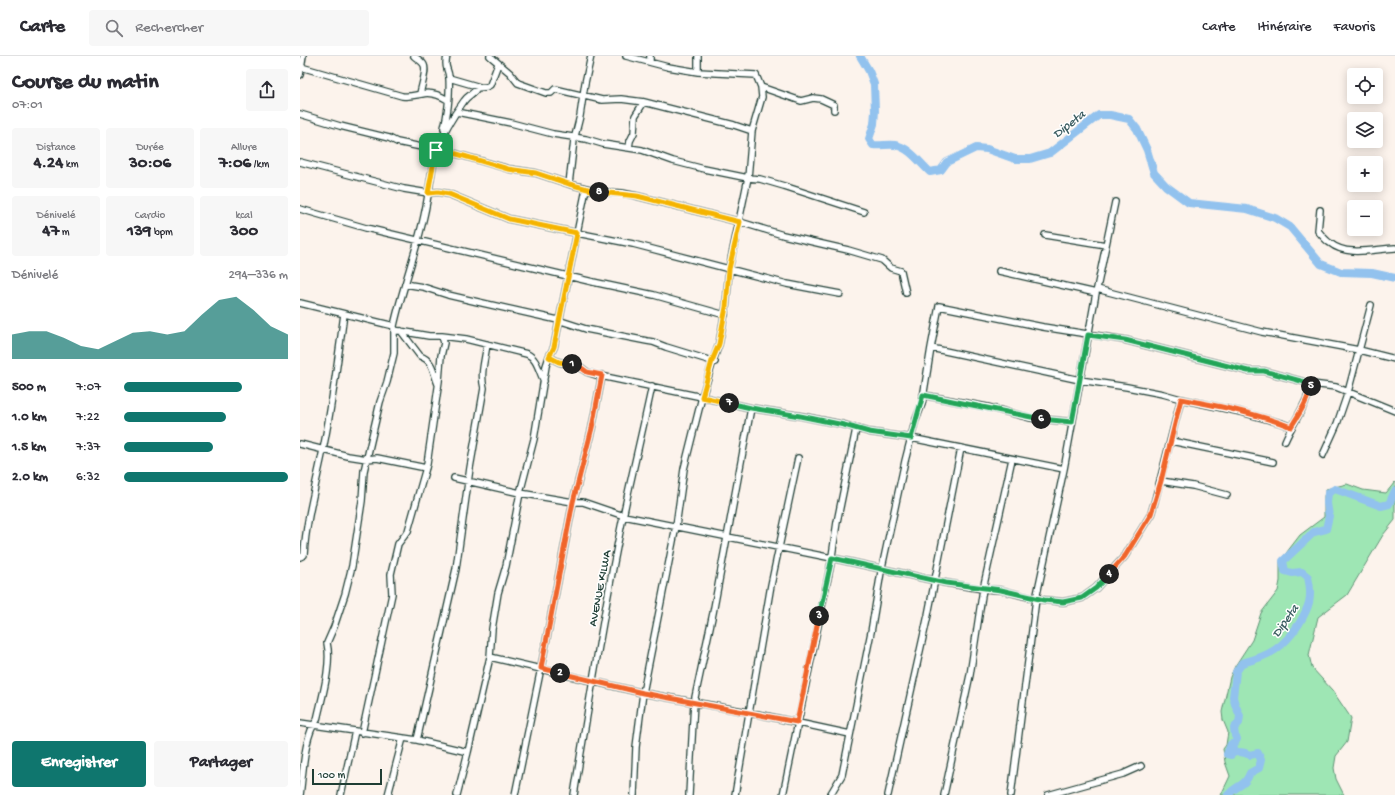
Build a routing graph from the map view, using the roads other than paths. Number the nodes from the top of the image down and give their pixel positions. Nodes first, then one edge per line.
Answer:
1 (304, 56) edge
2 (414, 56) edge
3 (447, 56) edge
4 (490, 56) edge
5 (591, 56) edge
6 (626, 56) edge
7 (698, 56) edge
8 (650, 59) edge
9 (498, 64) junction
10 (301, 68) edge
11 (698, 72) junction
12 (300, 75) edge
13 (449, 78) junction
14 (480, 87) junction
15 (761, 87) junction
16 (420, 94) junction
17 (583, 96) junction
18 (448, 100) junction
19 (644, 102) junction
20 (834, 110) dead end
21 (457, 112) junction
22 (300, 114) edge
23 (752, 131) junction
24 (443, 134) junction
25 (574, 138) junction
26 (629, 148) junction
27 (436, 150) junction
28 (300, 162) edge
29 (748, 178) junction
30 (569, 184) junction
31 (586, 189) junction
32 (428, 193) junction
33 (1114, 202) dead end
34 (300, 209) edge
35 (1320, 210) dead end
36 (864, 212) dead end
37 (740, 222) junction
38 (577, 233) junction
39 (1045, 235) dead end
40 (418, 240) junction
41 (1106, 245) junction
42 (1395, 248) edge
43 (729, 269) junction
44 (999, 271) dead end
45 (568, 276) junction
46 (405, 284) junction
47 (1096, 291) junction
48 (906, 293) dead end
49 (840, 294) dead end
50 (300, 303) edge
51 (1371, 305) dead end
52 (344, 314) junction
53 (725, 315) junction
54 (558, 320) junction
55 (396, 329) junction
56 (1088, 335) junction
57 (442, 336) junction
58 (487, 344) junction
59 (932, 348) junction
60 (1359, 350) junction
61 (549, 357) junction
62 (1395, 359) edge
63 (714, 361) junction
64 (602, 375) junction
65 (1080, 380) junction
66 (544, 381) junction
67 (1312, 384) junction
68 (438, 385) junction
69 (652, 386) junction
70 (1348, 392) junction
71 (923, 395) junction
72 (702, 397) junction
73 (1181, 399) junction
74 (751, 408) junction
75 (1395, 411) edge
76 (1072, 422) junction
77 (1291, 427) junction
78 (856, 429) junction
79 (911, 438) junction
80 (1171, 441) junction
81 (1285, 441) dead end
82 (300, 444) edge
83 (961, 448) junction
84 (323, 449) junction
85 (1323, 456) dead end
86 (798, 458) dead end
87 (367, 459) junction
88 (1012, 459) junction
89 (1273, 462) dead end
90 (426, 468) junction
91 (1064, 469) junction
92 (454, 478) dead end
93 (469, 481) junction
94 (1161, 481) junction
95 (520, 493) junction
96 (1227, 495) dead end
97 (573, 502) junction
98 (624, 516) junction
99 (676, 526) junction
100 (727, 537) junction
101 (779, 548) junction
102 (302, 556) edge
103 (832, 558) junction
104 (883, 569) junction
105 (934, 580) junction
106 (983, 589) junction
107 (1036, 599) junction
108 (490, 657) junction
109 (541, 668) junction
110 (592, 682) junction
111 (643, 693) junction
112 (694, 702) junction
113 (748, 712) junction
114 (300, 722) edge
115 (797, 722) junction
116 (313, 724) junction
117 (355, 731) junction
118 (362, 733) junction
119 (850, 734) junction
120 (403, 738) junction
121 (417, 740) junction
122 (468, 752) junction
123 (1141, 766) dead end
124 (1074, 788) junction
125 (300, 795) edge
126 (341, 795) edge
127 (388, 795) edge
128 (457, 795) edge
129 (515, 795) edge
130 (574, 795) edge
131 (634, 795) edge
132 (690, 795) edge
133 (735, 795) edge
134 (783, 795) edge
135 (830, 795) edge
136 (888, 795) edge
137 (944, 795) edge
138 (1011, 795) edge
139 (1048, 795) edge
140 (1077, 795) edge

1 - 10 street
2 - 16 street
3 - 13 street
4 - 9 street
5 - 17 street
6 - 8 street
7 - 11 street
8 - 11 street
9 - 14 street
9 - 17 street
10 - 12 street
10 - 16 street
11 - 15 street
13 - 14 street
13 - 18 street
14 - 21 street
15 - 20 street
15 - 23 street
16 - 18 street
17 - 19 street
17 - 25 street
18 - 24 street
19 - 23 street
19 - 26 street
21 - 24 street
21 - 25 street
22 - 27 street
23 - 29 street
24 - 27 street
25 - 26 street
25 - 30 street
26 - 29 street
27 - 30 street
27 - 32 street
28 - 32 street
29 - 36 street
29 - 37 street
30 - 31 street
31 - 37 street
31 - 38 street
32 - 38 street
32 - 40 street
33 - 41 street
34 - 40 street
35 - 42 street
37 - 43 street
37 - 48 street
38 - 43 street
38 - 45 street
39 - 41 street
40 - 45 street
40 - 46 street
41 - 47 street
43 - 49 street
43 - 53 street
44 - 47 street
45 - 53 street
45 - 54 street
46 - 54 street
46 - 55 street
47 - 56 street
47 - 60 street
50 - 52 street
51 - 60 street
52 - 55 street
52 - 84 street
53 - 63 street
54 - 61 street
54 - 63 street
55 - 57 street
55 - 68 street
55 - 87 street
56 - 59 street
56 - 65 street
56 - 67 street
57 - 58 street
57 - 68 street
58 - 66 street
58 - 93 street
59 - 65 street
59 - 71 street
60 - 62 street
60 - 70 street
61 - 64 street
61 - 66 street
63 - 72 street
64 - 69 street
64 - 97 street
65 - 73 street
65 - 76 street
66 - 95 street
67 - 70 street
67 - 77 street
68 - 90 street
69 - 72 street
69 - 98 street, AVENUE KILWA
70 - 75 street
70 - 85 street
71 - 76 street
71 - 79 street
72 - 74 street
72 - 99 street
73 - 77 street
73 - 80 street
74 - 78 street
74 - 100 street
76 - 91 street
77 - 81 street
78 - 79 street
78 - 103 street
79 - 83 street
79 - 104 street
80 - 89 street
80 - 94 street
82 - 84 street
83 - 88 street
83 - 105 street
84 - 87 street
84 - 102 street
86 - 101 street
87 - 90 street
87 - 116 street
88 - 91 street
88 - 106 street
90 - 118 street
91 - 107 street
92 - 93 street
93 - 95 street
93 - 121 street
94 - 96 street
94 - 107 street
95 - 97 street
95 - 108 street
97 - 98 street
97 - 109 street
98 - 99 street
98 - 110 street, AVENUE KILWA
99 - 100 street
99 - 111 street
100 - 101 street
100 - 112 street
101 - 103 street
101 - 113 street
103 - 104 street
103 - 115 street
104 - 105 street
104 - 119 street
105 - 106 street
105 - 136 street
106 - 107 street
106 - 137 street
107 - 138 street
108 - 109 street
108 - 122 street
109 - 110 street
109 - 129 street
110 - 111 street
110 - 130 street, AVENUE KILWA
111 - 112 street
111 - 131 street
112 - 113 street
112 - 132 street
113 - 115 street
113 - 133 street
114 - 116 street
115 - 119 street
115 - 134 street
116 - 117 street
116 - 125 street
117 - 118 street
117 - 126 street
118 - 120 street
119 - 135 street
120 - 121 street
120 - 127 street
121 - 122 street
122 - 128 street
123 - 124 street
124 - 139 street
124 - 140 street

